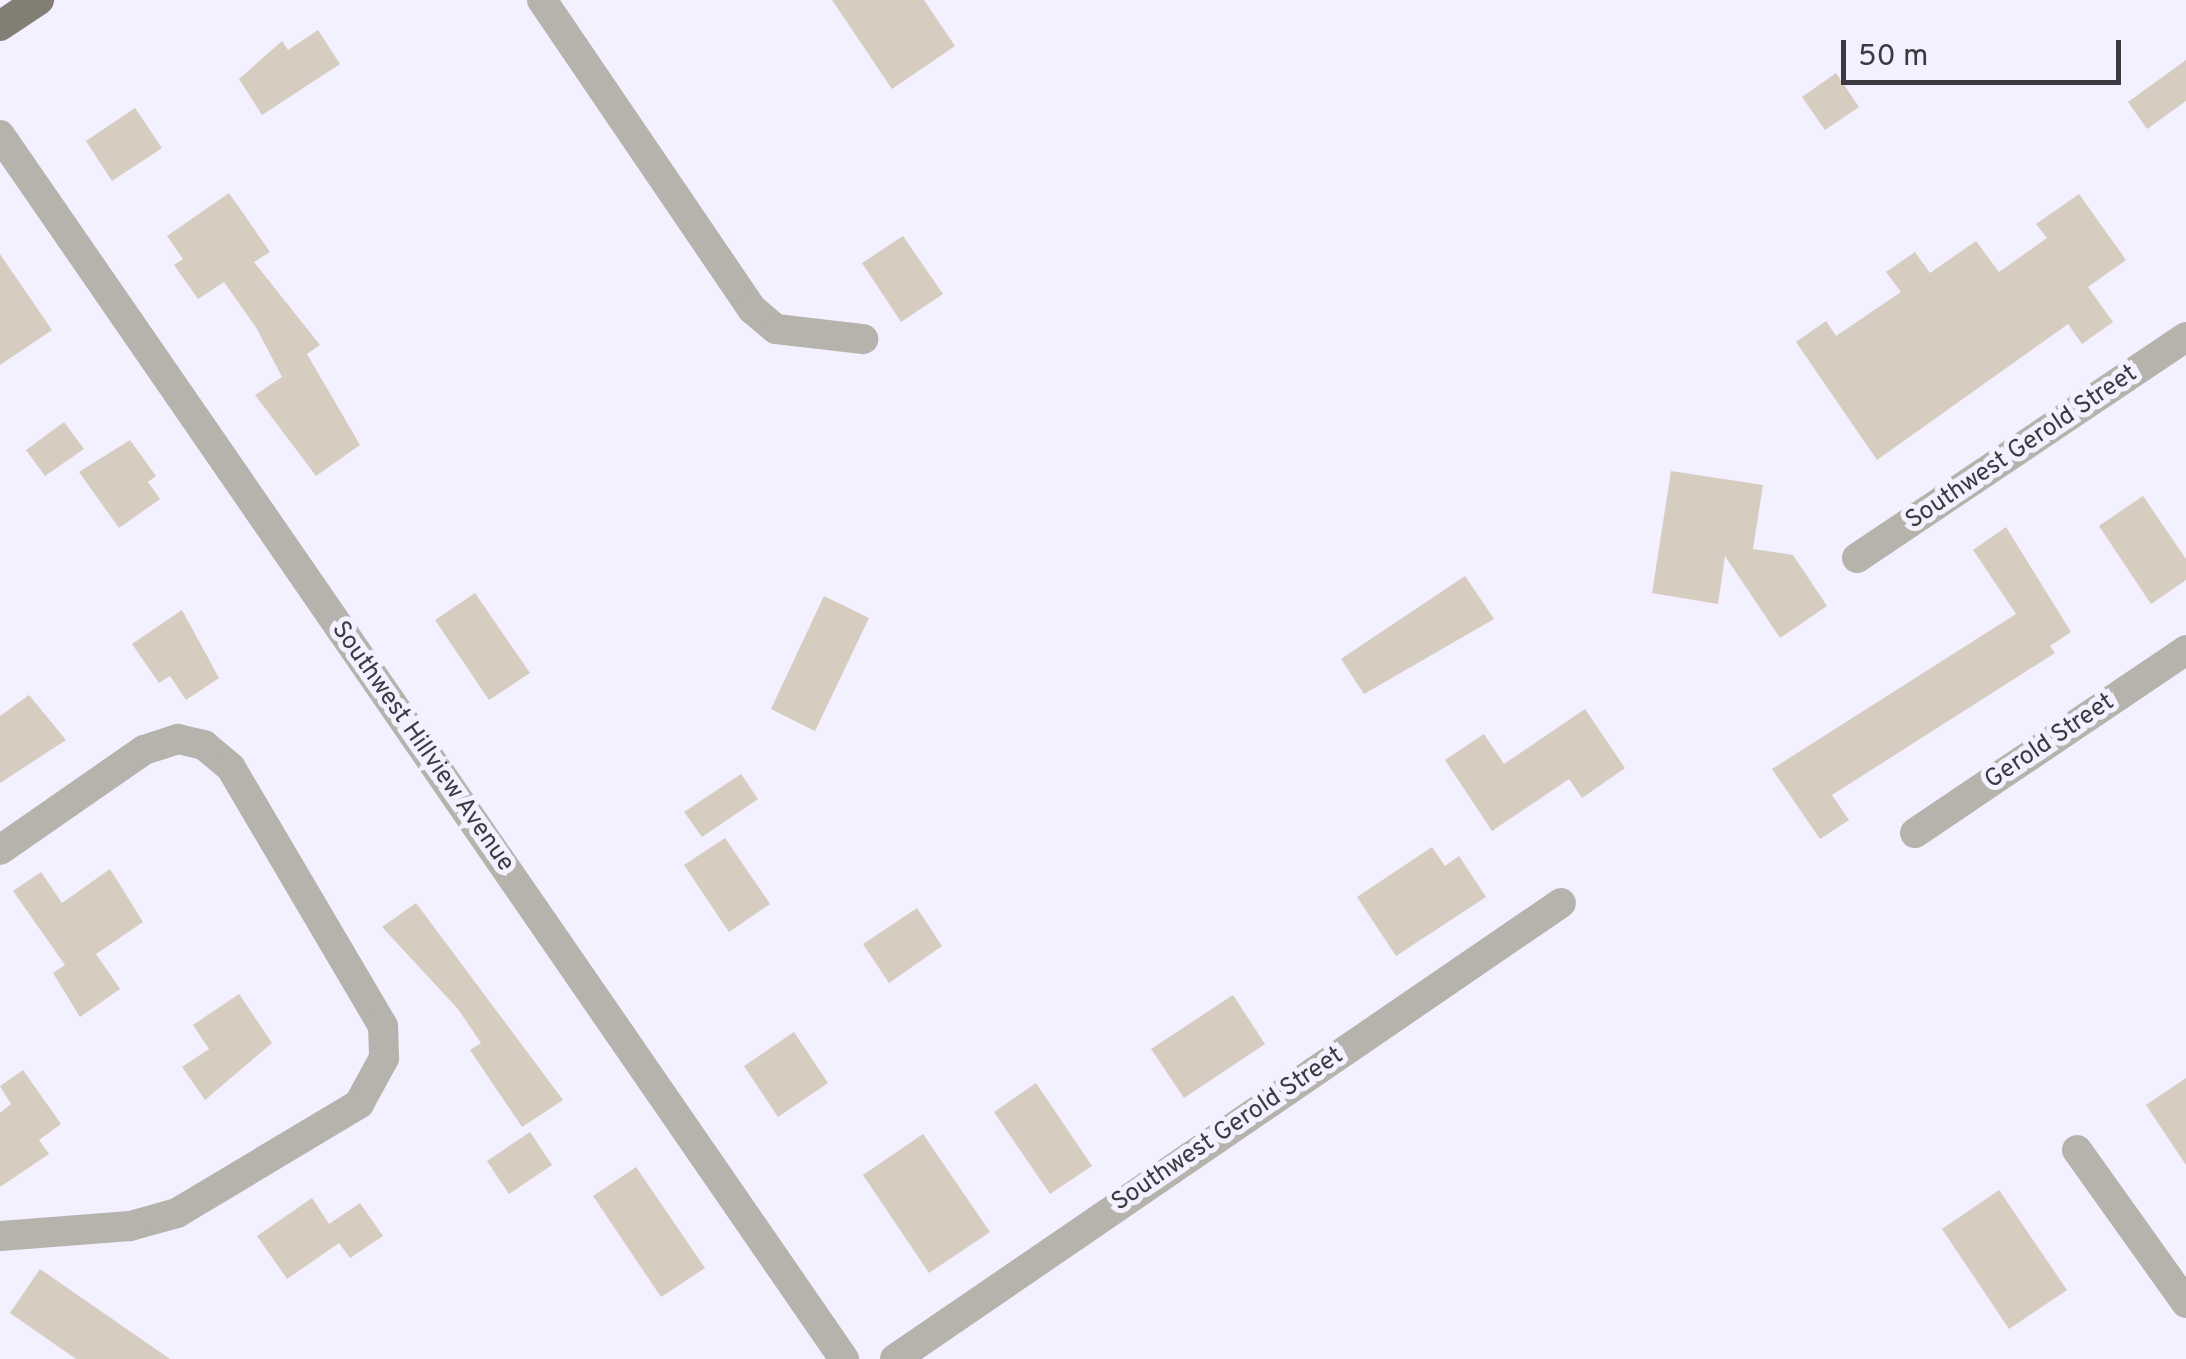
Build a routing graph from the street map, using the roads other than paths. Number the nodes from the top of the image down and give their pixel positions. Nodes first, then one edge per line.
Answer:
1 (39, 0) edge
2 (542, 0) edge
3 (0, 26) edge
4 (0, 135) edge
5 (2186, 337) edge
6 (863, 339) dead end
7 (1858, 558) dead end
8 (2186, 650) edge
9 (1915, 833) dead end
10 (0, 850) edge
11 (1561, 903) dead end
12 (2076, 1150) dead end
13 (0, 1236) edge
14 (2186, 1303) edge
15 (844, 1359) edge
16 (895, 1359) edge

1 - 3 main road
2 - 6 street
4 - 15 street, Southwest Hillview Avenue
5 - 7 street, Southwest Gerold Street
8 - 9 street, Gerold Street
10 - 13 street
11 - 16 street, Southwest Gerold Street
12 - 14 street

